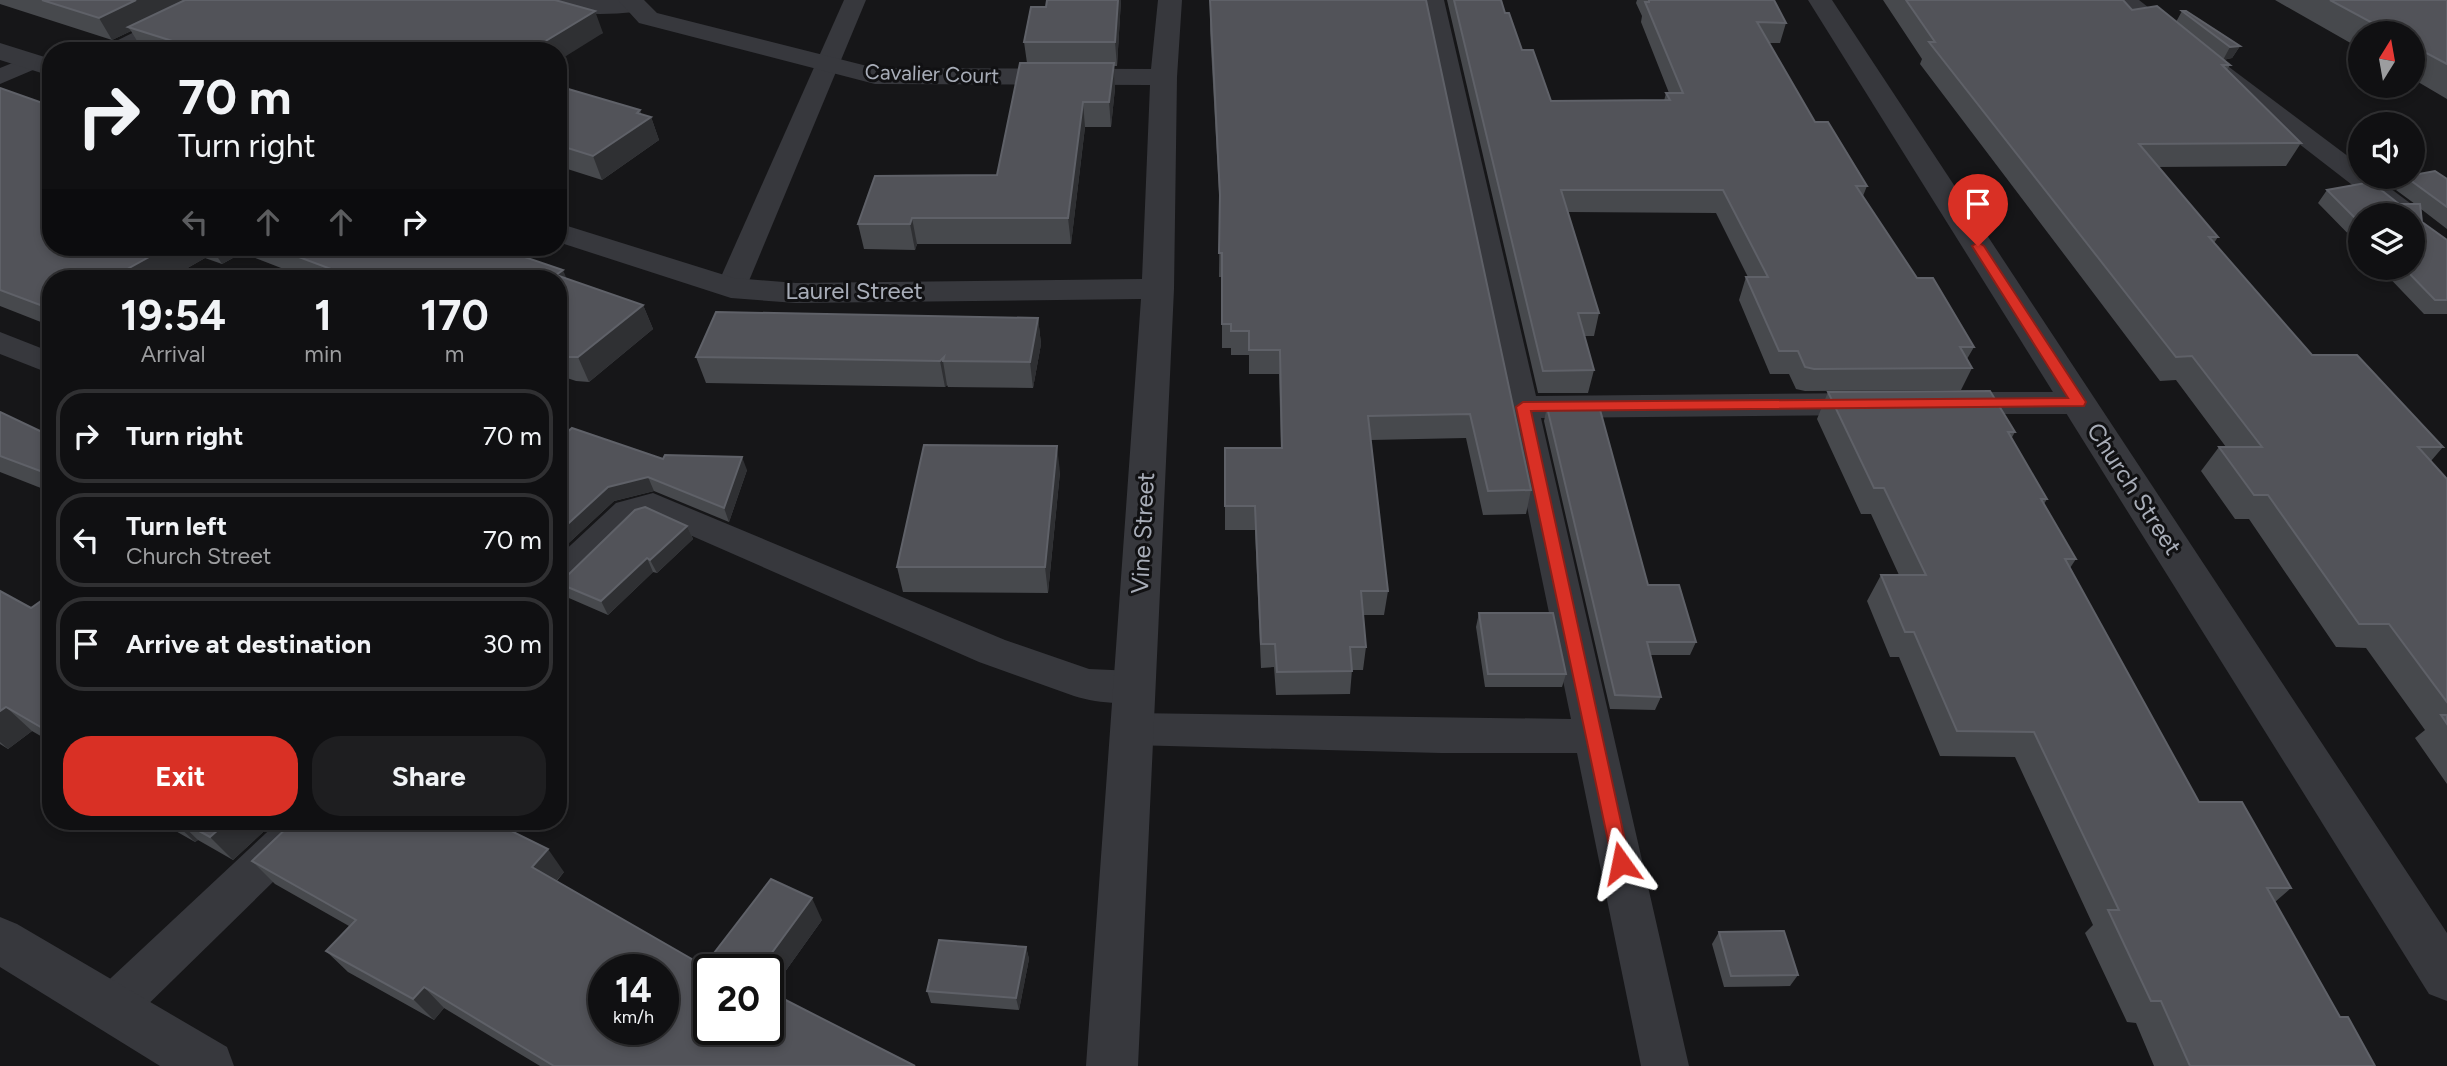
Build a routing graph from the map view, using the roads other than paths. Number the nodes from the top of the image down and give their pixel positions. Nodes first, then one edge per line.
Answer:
1 (217, 0) edge
2 (537, 0) edge
3 (855, 0) edge
4 (1170, 0) edge
5 (1433, 0) edge
6 (1820, 0) edge
7 (2125, 0) edge
8 (633, 2) edge
9 (132, 42) edge
10 (0, 51) edge
11 (41, 65) edge
12 (828, 65) junction
13 (1164, 76) junction
14 (0, 77) edge
15 (2392, 203) edge
16 (567, 235) edge
17 (731, 288) junction
18 (1158, 289) junction
19 (0, 342) edge
20 (42, 359) edge
21 (2078, 402) junction
22 (1523, 407) junction
23 (567, 570) edge
24 (1134, 687) junction
25 (1131, 729) junction
26 (1593, 736) junction
27 (298, 830) edge
28 (2433, 935) edge
29 (0, 940) edge
30 (2447, 978) edge
31 (113, 1007) junction
32 (208, 1066) edge
33 (1112, 1066) edge
34 (1665, 1066) edge

1 - 9 lane
2 - 8 lane
3 - 12 lane
4 - 13 street, Vine Street
5 - 22 lane
6 - 21 street, Church Street
7 - 15 lane
8 - 12 street, Cavalier Court
10 - 11 street
11 - 14 lane
12 - 13 street, Cavalier Court
12 - 17 lane
13 - 18 street, Vine Street
16 - 17 street, Laurel Street
17 - 18 street, Laurel Street
18 - 24 street, Vine Street
19 - 20 lane
21 - 22 lane
21 - 28 street, Church Street
22 - 26 lane
23 - 24 lane
24 - 25 street, Vine Street
25 - 26 lane
25 - 33 street, Vine Street
26 - 34 lane
27 - 31 lane
28 - 30 street, Church Street
29 - 31 street
31 - 32 street

